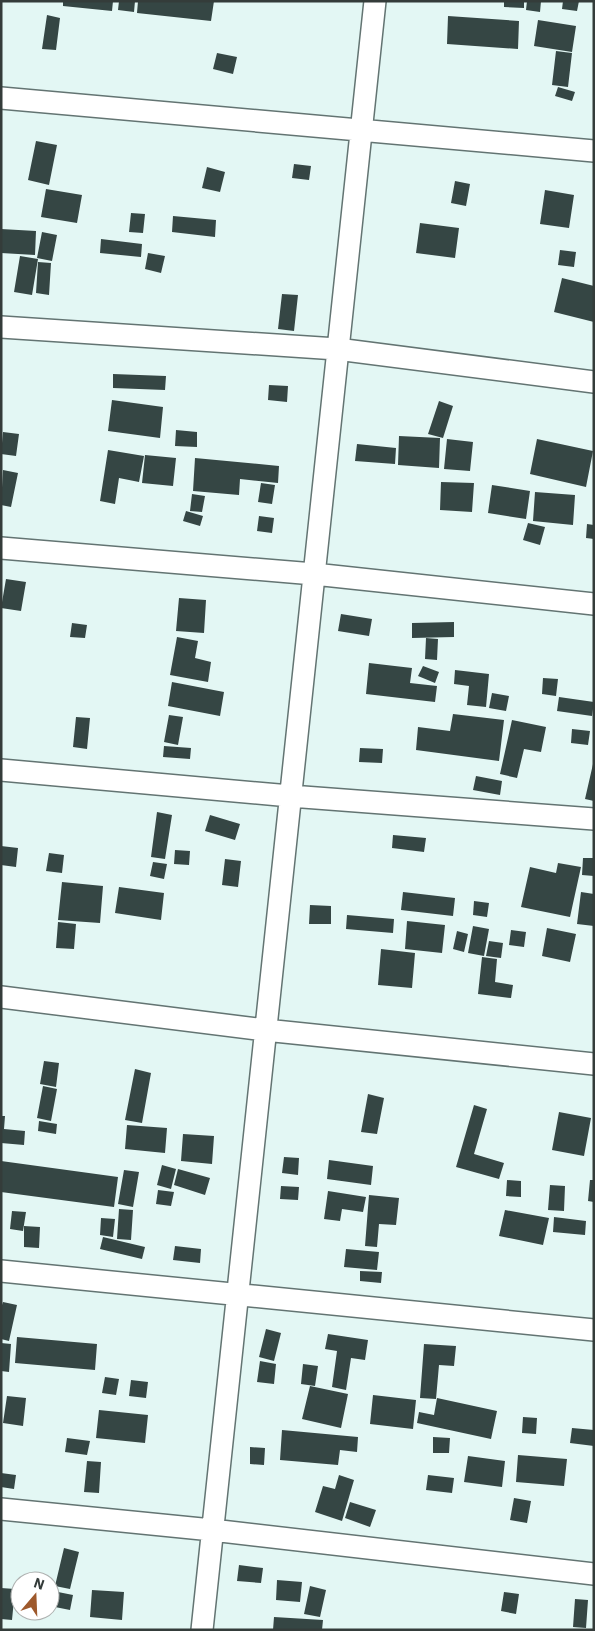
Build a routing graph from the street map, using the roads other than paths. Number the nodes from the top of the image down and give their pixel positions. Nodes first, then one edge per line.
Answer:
1 (374, 1) edge
2 (1, 98) edge
3 (361, 131) junction
4 (594, 151) edge
5 (1, 327) edge
6 (338, 349) junction
7 (594, 382) edge
8 (1, 548) edge
9 (314, 574) junction
10 (594, 604) edge
11 (1, 770) edge
12 (290, 796) junction
13 (594, 819) edge
14 (1, 997) edge
15 (266, 1030) junction
16 (594, 1064) edge
17 (1, 1271) edge
18 (237, 1294) junction
19 (594, 1330) edge
20 (1, 1509) edge
21 (212, 1530) junction
22 (594, 1574) edge
23 (202, 1630) edge

1 - 3 street
2 - 3 street
3 - 4 street
3 - 6 street
5 - 6 street
6 - 7 street
6 - 9 street
8 - 9 street
9 - 10 street
9 - 12 street
11 - 12 street
12 - 13 street
12 - 15 street
14 - 15 street
15 - 16 street
15 - 18 street
17 - 18 street
18 - 19 street
18 - 21 street
20 - 21 street
21 - 22 street
21 - 23 street

